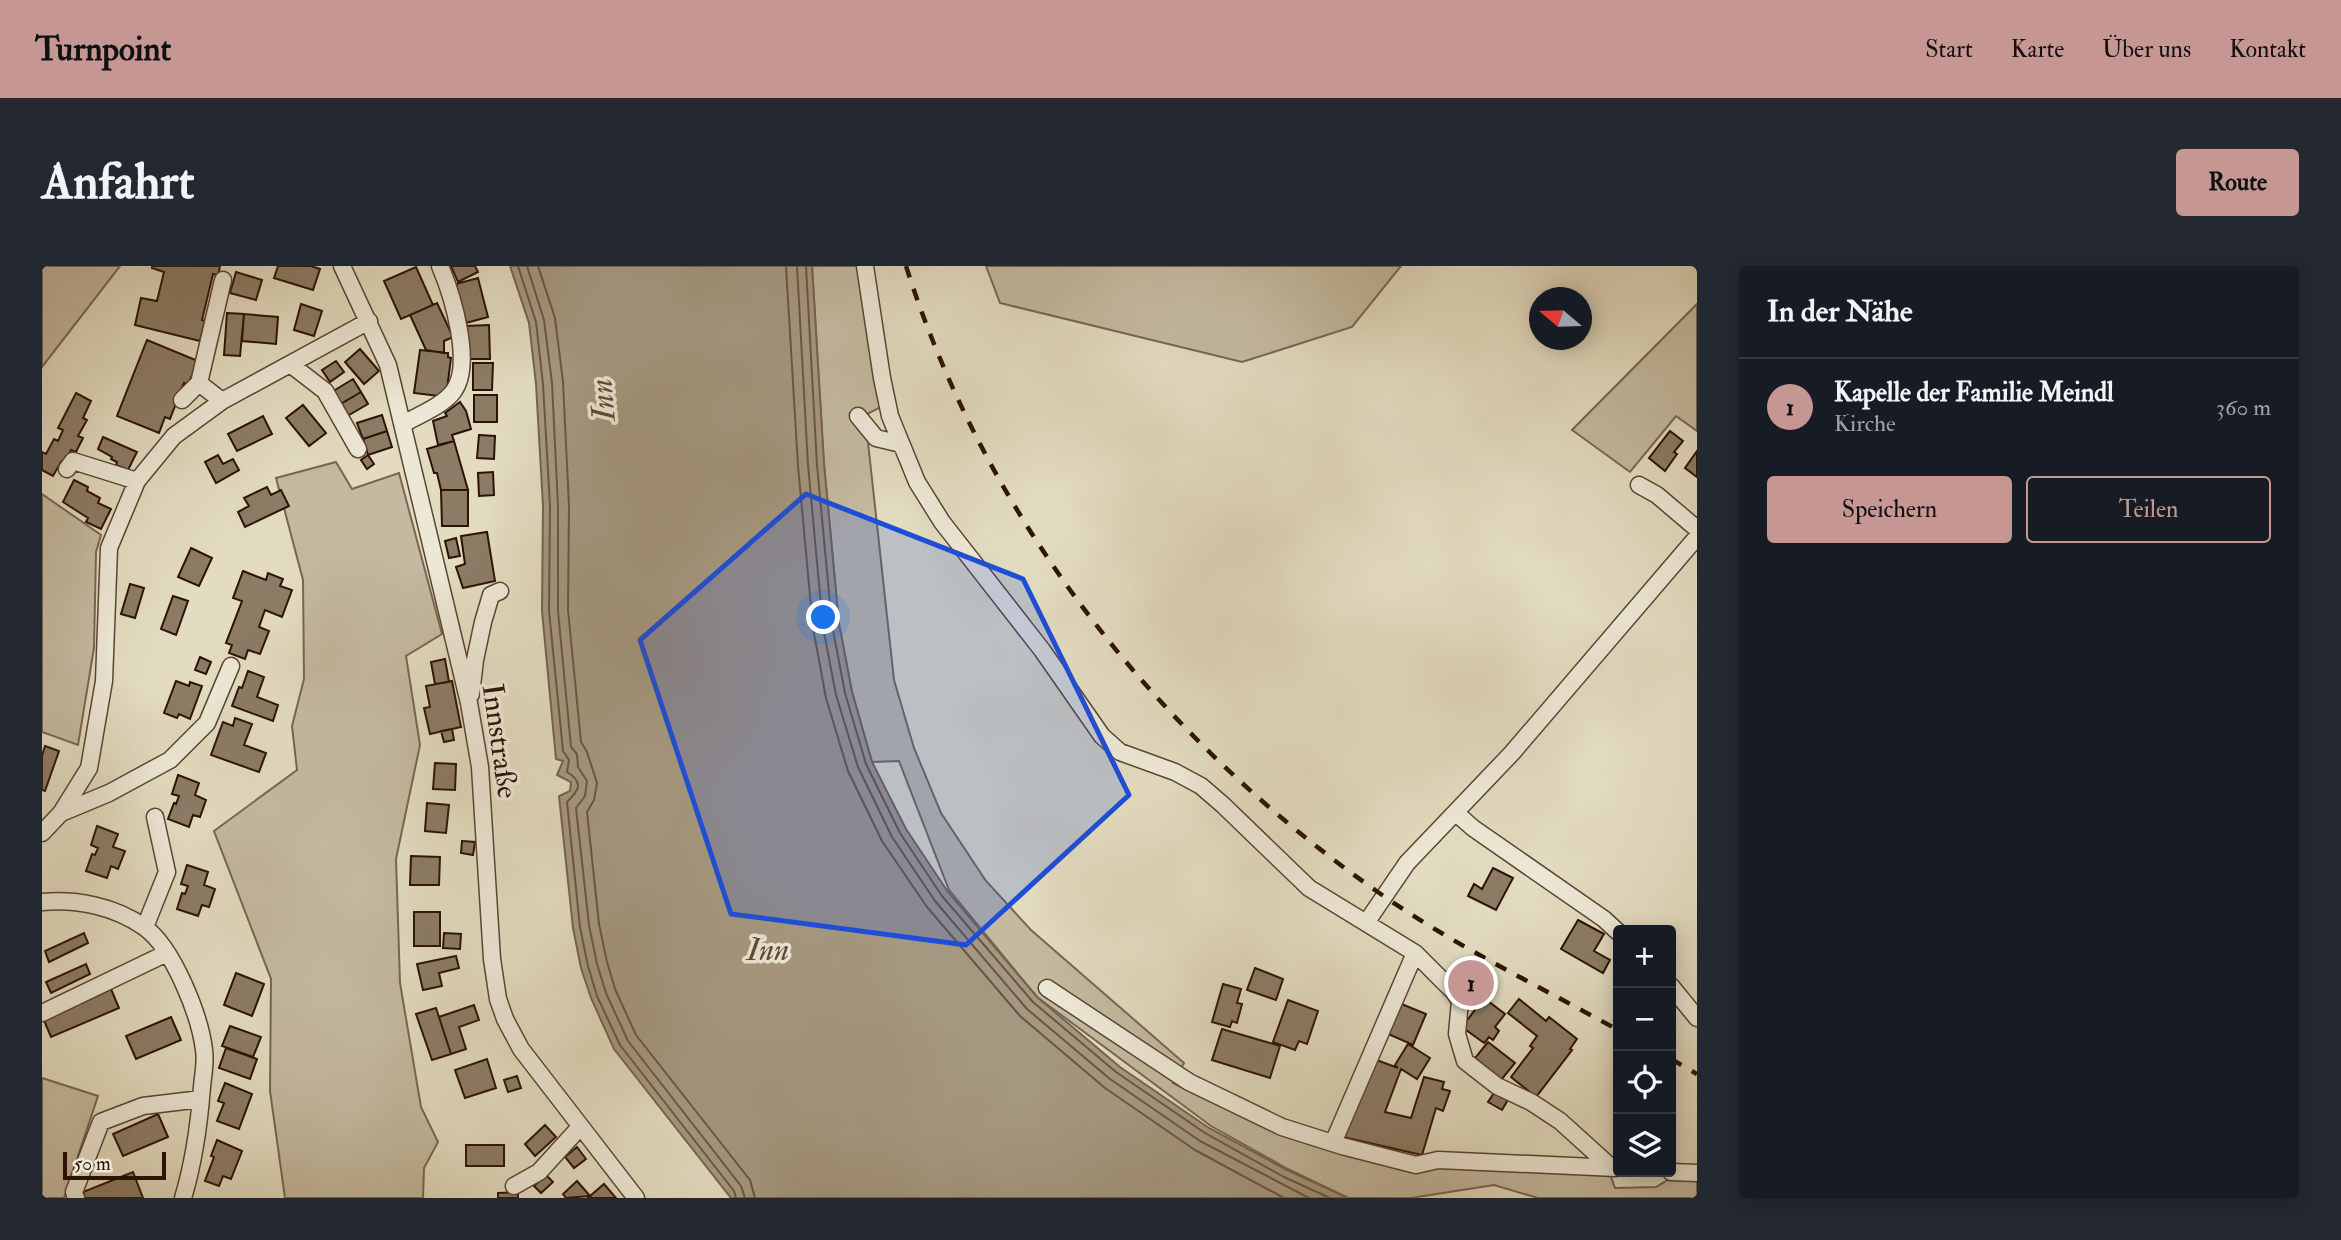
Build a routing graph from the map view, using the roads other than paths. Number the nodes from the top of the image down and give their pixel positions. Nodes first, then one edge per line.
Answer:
1 (440, 266) edge
2 (865, 266) edge
3 (347, 268) edge
4 (223, 280) dead end
5 (369, 321) junction
6 (290, 364) junction
7 (199, 383) junction
8 (182, 400) dead end
9 (222, 401) junction
10 (858, 416) dead end
11 (403, 424) junction
12 (901, 444) junction
13 (358, 449) dead end
14 (67, 469) dead end
15 (137, 481) junction
16 (1639, 485) dead end
17 (1697, 528) edge
18 (1697, 537) edge
19 (500, 591) dead end
20 (231, 666) dead end
21 (469, 703) junction
22 (61, 813) junction
23 (1456, 813) junction
24 (155, 817) dead end
25 (42, 833) edge
26 (42, 902) edge
27 (1366, 923) junction
28 (145, 927) junction
29 (1613, 928) edge
30 (167, 953) junction
31 (1415, 953) junction
32 (1047, 988) dead end
33 (1673, 988) edge
34 (42, 1013) edge
35 (1697, 1018) edge
36 (201, 1098) junction
37 (580, 1126) junction
38 (1333, 1143) junction
39 (1613, 1166) edge
40 (1613, 1168) edge
41 (1676, 1172) edge
42 (1697, 1173) edge
43 (514, 1186) dead end
44 (179, 1196) edge
45 (76, 1198) edge
46 (636, 1198) edge

1 - 11 street
2 - 12 street
3 - 5 street, Innstraße
4 - 7 street
5 - 6 street
5 - 11 street, Innstraße
6 - 9 street
6 - 13 street
7 - 8 street
7 - 9 street
9 - 15 street
10 - 12 street
11 - 21 street, Innstraße
12 - 27 street
14 - 15 street
15 - 22 street
16 - 17 street
18 - 23 street
19 - 21 street
20 - 22 street
21 - 37 street, Innstraße
22 - 25 street
23 - 27 street
23 - 29 street
24 - 28 street
26 - 28 street
27 - 31 street
28 - 30 street
30 - 34 street
30 - 36 street
31 - 38 street
31 - 39 street
32 - 38 street
33 - 35 street
36 - 44 street
36 - 45 street
37 - 43 street
37 - 46 street, Innstraße
38 - 40 street
41 - 42 street

